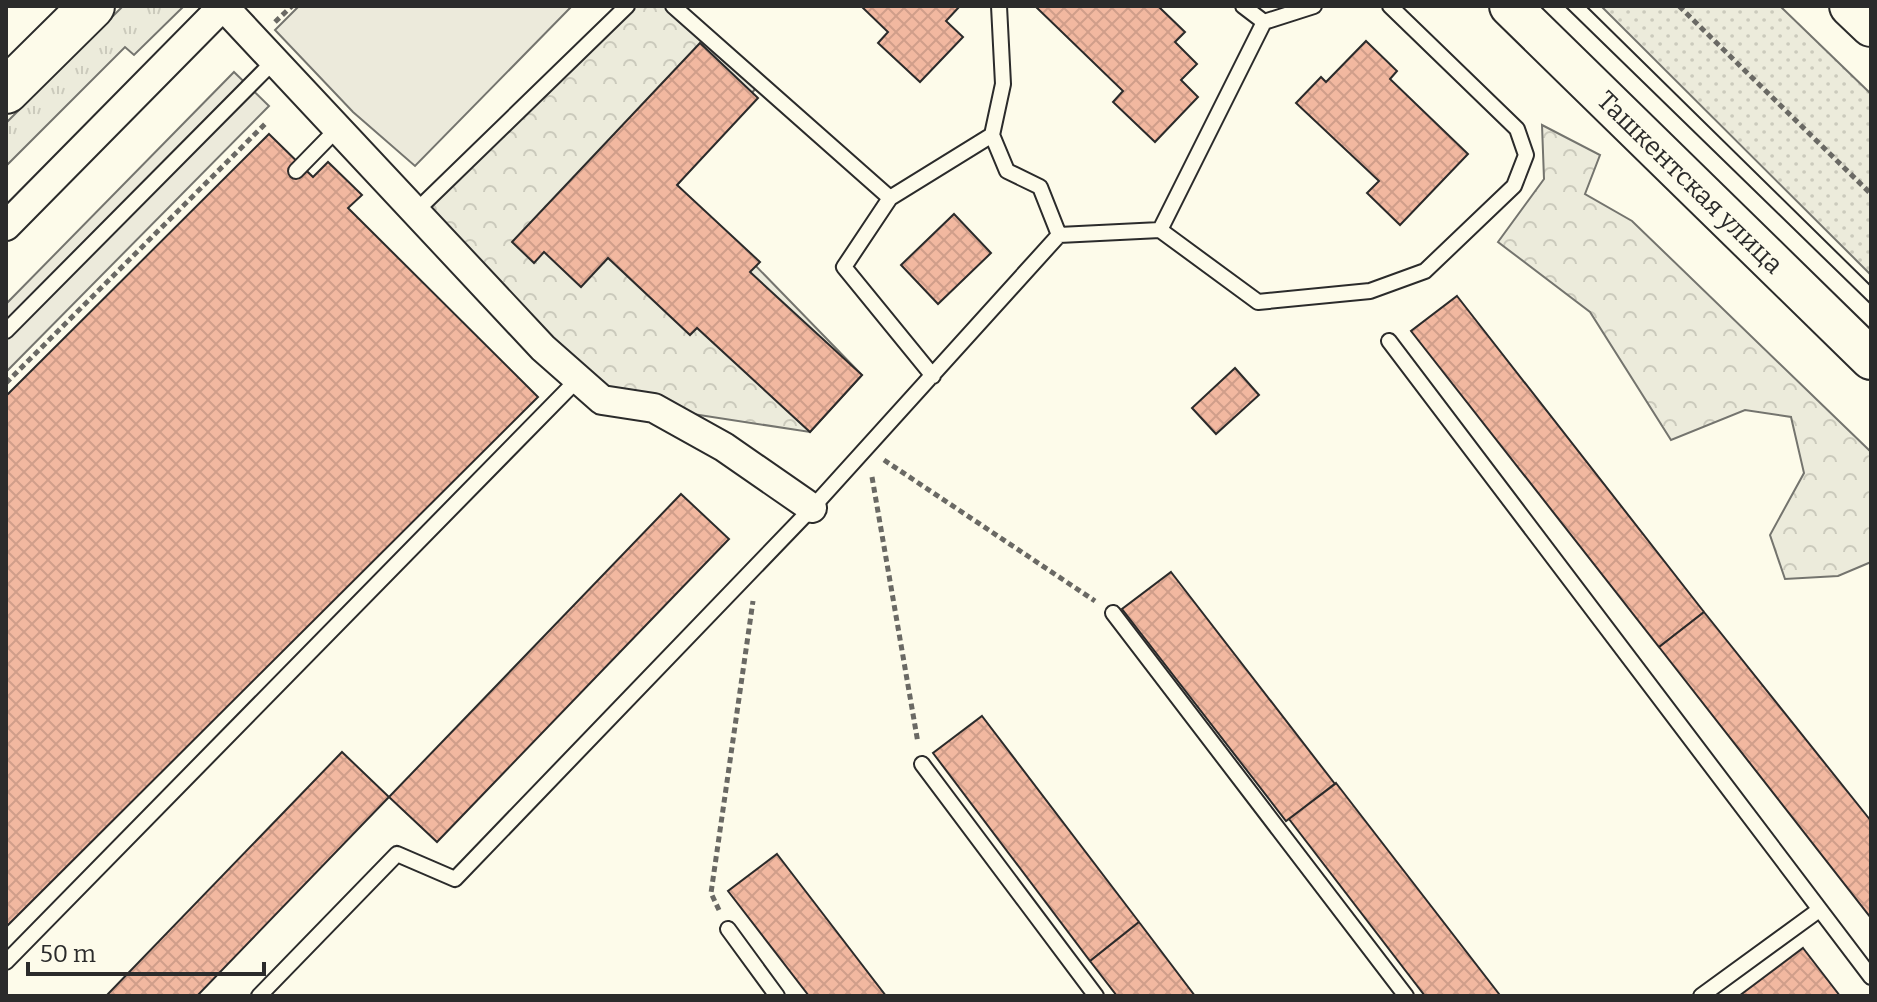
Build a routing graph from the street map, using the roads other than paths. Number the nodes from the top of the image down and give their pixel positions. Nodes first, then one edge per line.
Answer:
1 (92, 6) edge
2 (223, 6) edge
3 (627, 6) edge
4 (673, 6) edge
5 (999, 6) edge
6 (1243, 6) edge
7 (1314, 6) edge
8 (1390, 6) edge
9 (1510, 6) edge
10 (1850, 6) edge
11 (1264, 22) junction
12 (1871, 26) edge
13 (273, 62) junction
14 (6, 91) edge
15 (337, 129) junction
16 (992, 135) junction
17 (296, 171) dead end
18 (890, 198) junction
19 (415, 212) junction
20 (6, 226) edge
21 (1160, 230) junction
22 (1059, 235) junction
23 (6, 331) edge
24 (1389, 341) dead end
25 (1871, 359) edge
26 (933, 376) junction
27 (578, 379) junction
28 (812, 508) junction
29 (1113, 613) road end
30 (922, 764) road end
31 (1819, 910) junction
32 (728, 929) road end
33 (6, 962) edge
34 (1871, 977) edge
35 (259, 996) edge
36 (777, 996) edge
37 (1096, 996) edge
38 (1406, 996) edge
39 (1701, 996) edge

1 - 14 main road
2 - 13 street
2 - 20 street
3 - 19 lane
4 - 18 lane
5 - 16 lane
6 - 11 lane
7 - 11 lane
8 - 21 lane
9 - 25 main road, Ташкентская улица
10 - 12 main road
11 - 21 lane
13 - 15 street
13 - 23 lane
15 - 17 lane
15 - 19 street
16 - 18 lane
16 - 22 lane
18 - 26 lane
19 - 27 street
21 - 22 lane
22 - 26 lane
24 - 31 lane
26 - 28 lane
27 - 28 street
27 - 33 lane
28 - 35 lane
29 - 38 lane
30 - 37 lane
31 - 34 lane
31 - 39 lane
32 - 36 lane

